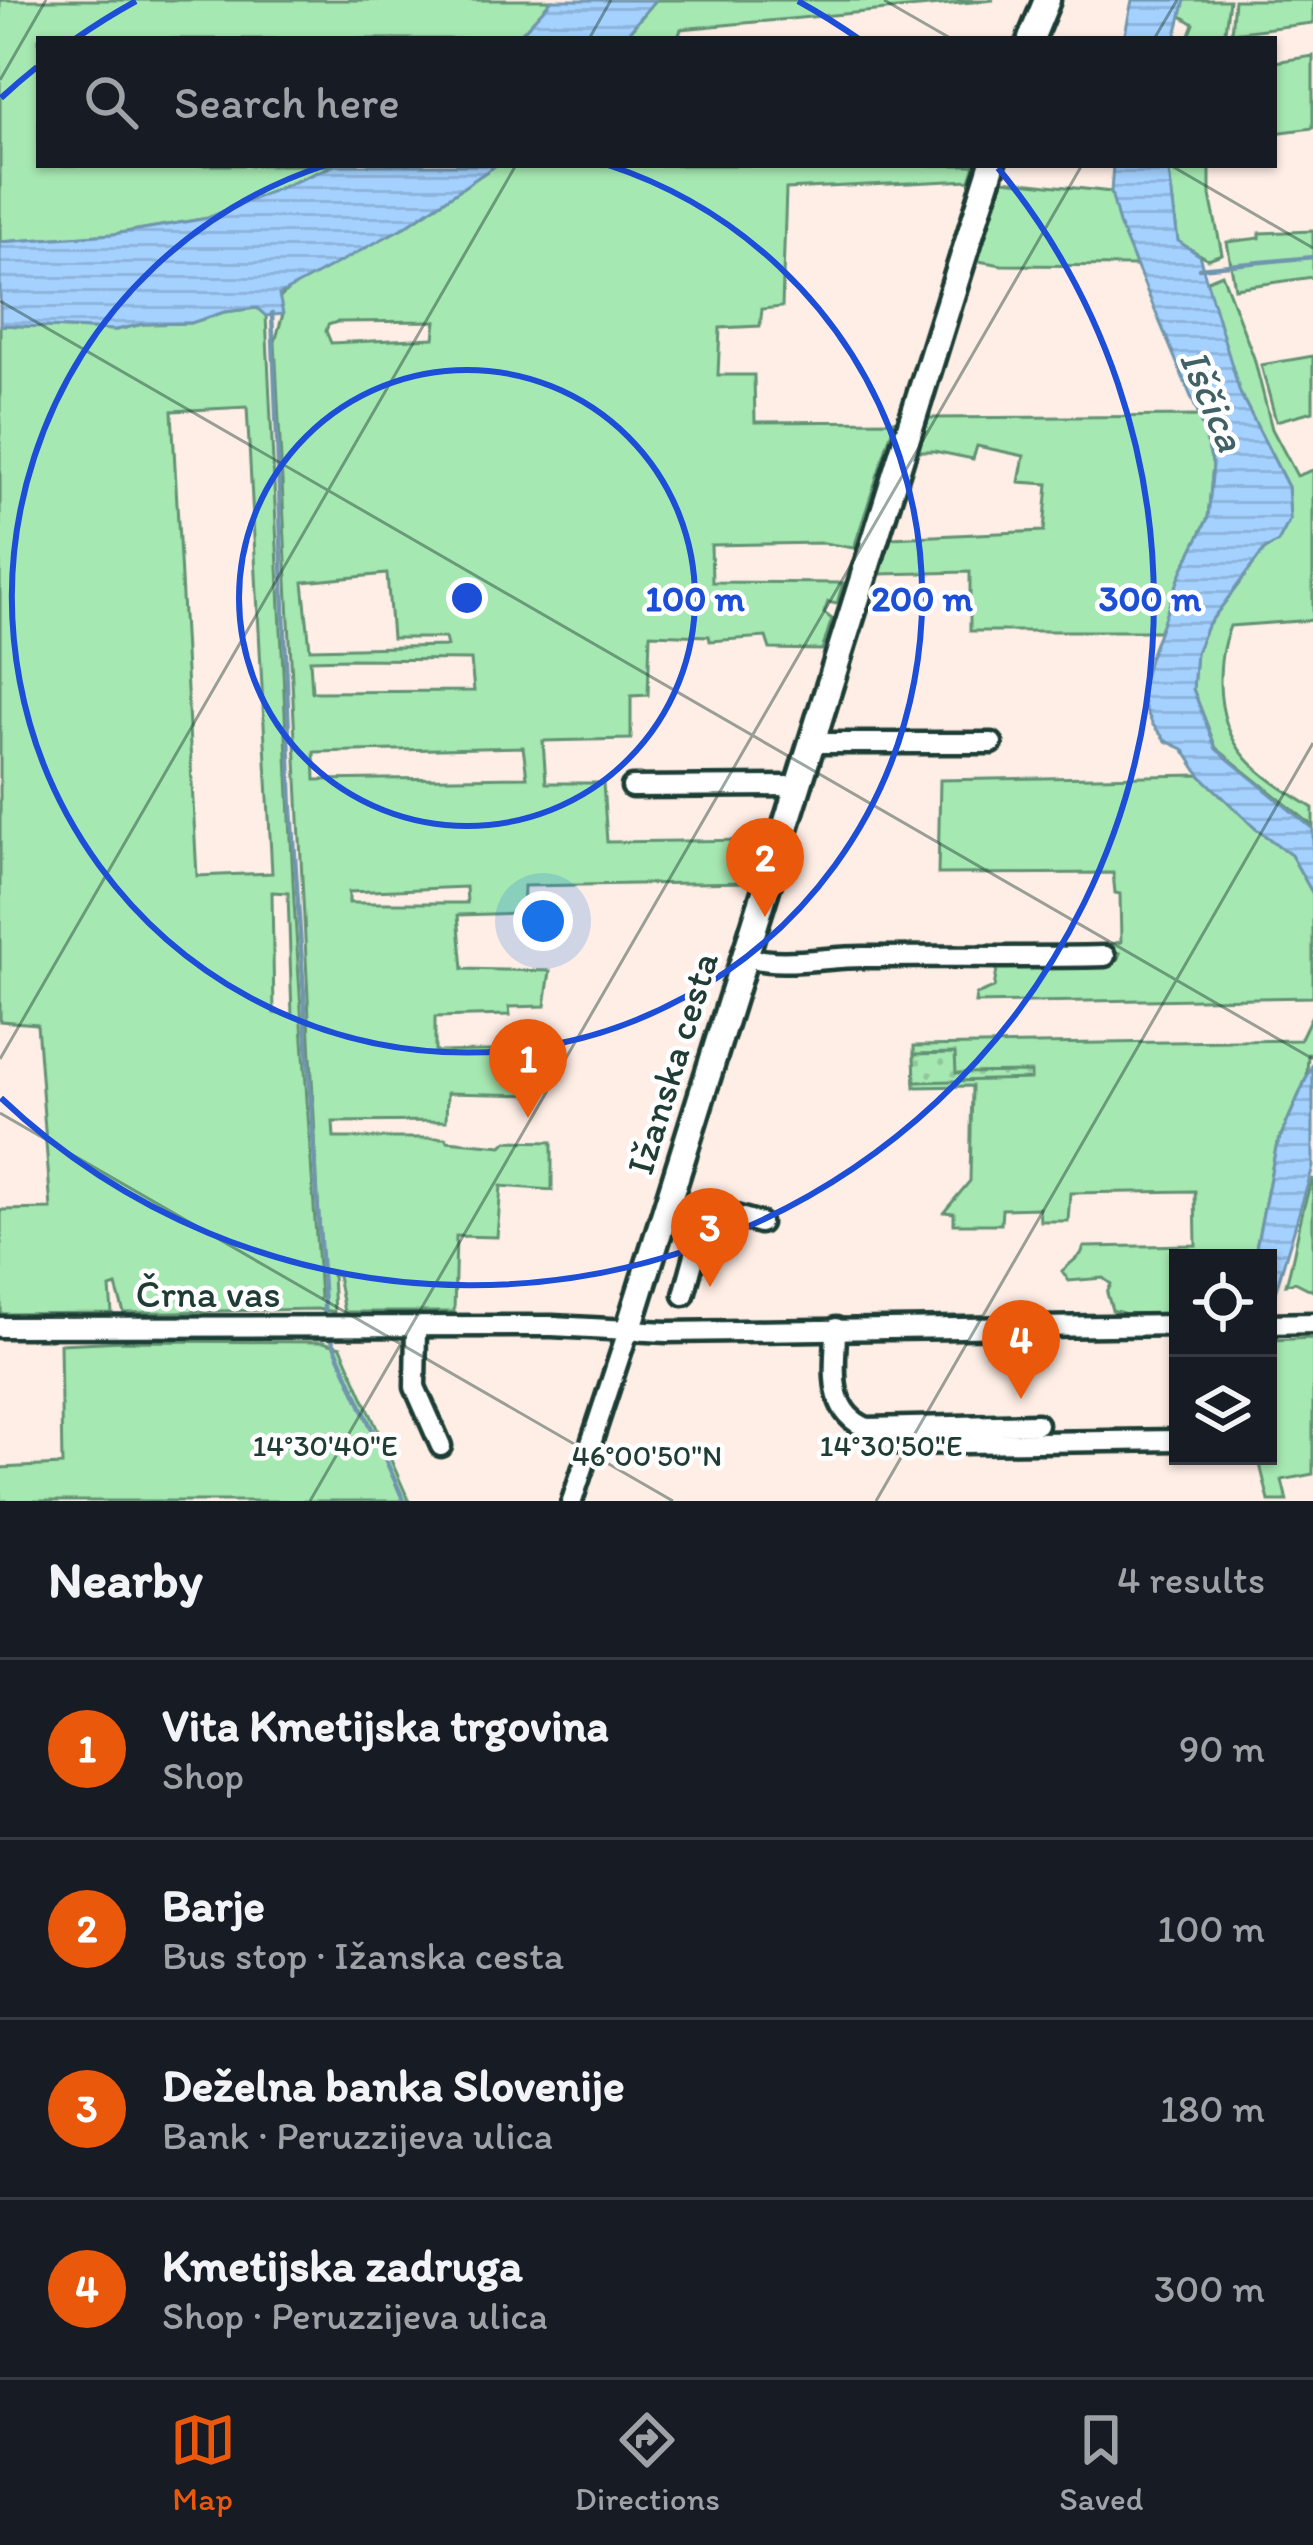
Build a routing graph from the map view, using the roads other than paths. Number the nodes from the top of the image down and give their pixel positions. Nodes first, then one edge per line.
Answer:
1 (1047, 0) edge
2 (1032, 36) edge
3 (991, 168) edge
4 (810, 742) junction
5 (992, 742) dead end
6 (796, 786) junction
7 (632, 787) dead end
8 (743, 956) junction
9 (1105, 956) dead end
10 (663, 1213) junction
11 (705, 1218) junction
12 (760, 1223) dead end
13 (684, 1295) dead end
14 (1313, 1323) edge
15 (1277, 1324) edge
16 (1169, 1325) edge
17 (0, 1327) edge
18 (416, 1327) junction
19 (836, 1328) junction
20 (628, 1331) junction
21 (1037, 1424) dead end
22 (1169, 1440) edge
23 (897, 1444) dead end
24 (441, 1446) dead end
25 (572, 1501) edge

1 - 2 main road
3 - 4 main road, Ižanska cesta
4 - 5 street
4 - 6 main road, Ižanska cesta
6 - 7 street
6 - 8 main road, Ižanska cesta
8 - 9 street
8 - 10 main road, Ižanska cesta
10 - 11 street
10 - 20 main road, Ižanska cesta
11 - 12 street
11 - 13 street
14 - 15 street
16 - 19 street, Črna vas
17 - 18 street, Črna vas
18 - 20 street, Črna vas
18 - 24 street
19 - 20 street, Črna vas
19 - 21 street
20 - 25 street, Ižanska cesta
22 - 23 street

